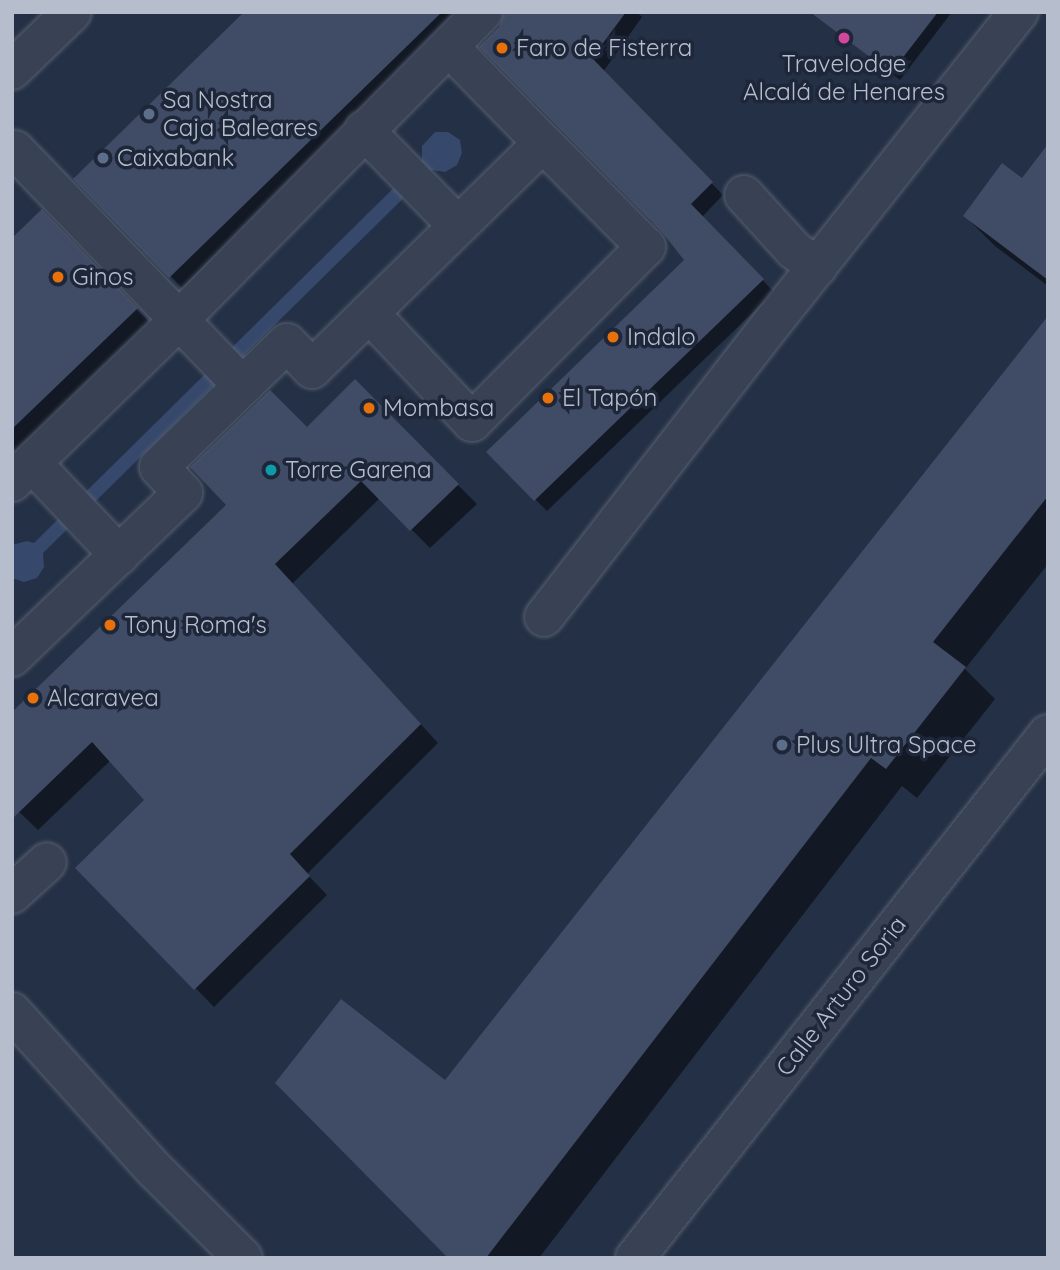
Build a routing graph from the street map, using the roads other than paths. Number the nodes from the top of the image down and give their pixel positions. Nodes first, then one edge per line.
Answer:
1 (72, 12) edge
2 (483, 12) edge
3 (1019, 12) edge
4 (449, 47) junction
5 (12, 70) edge
6 (364, 130) junction
7 (543, 143) junction
8 (15, 150) dead end
9 (744, 195) dead end
10 (457, 225) junction
11 (817, 267) junction
12 (369, 313) junction
13 (180, 319) junction
14 (230, 372) junction
15 (22, 473) edge
16 (119, 555) junction
17 (544, 617) dead end
18 (12, 657) edge
19 (1048, 734) edge
20 (47, 862) dead end
21 (12, 894) edge
22 (12, 1012) edge
23 (243, 1258) edge
24 (635, 1258) edge

1 - 5 street
2 - 4 street
3 - 11 street
4 - 6 street
4 - 7 street
6 - 10 street
6 - 13 street
7 - 10 street
7 - 12 street
8 - 13 street
9 - 11 street
10 - 12 street
11 - 17 street
12 - 14 street
13 - 14 street
13 - 15 street
14 - 16 street
15 - 16 street
16 - 18 street
19 - 24 street, Calle Arturo Soria
20 - 21 street
22 - 23 street

